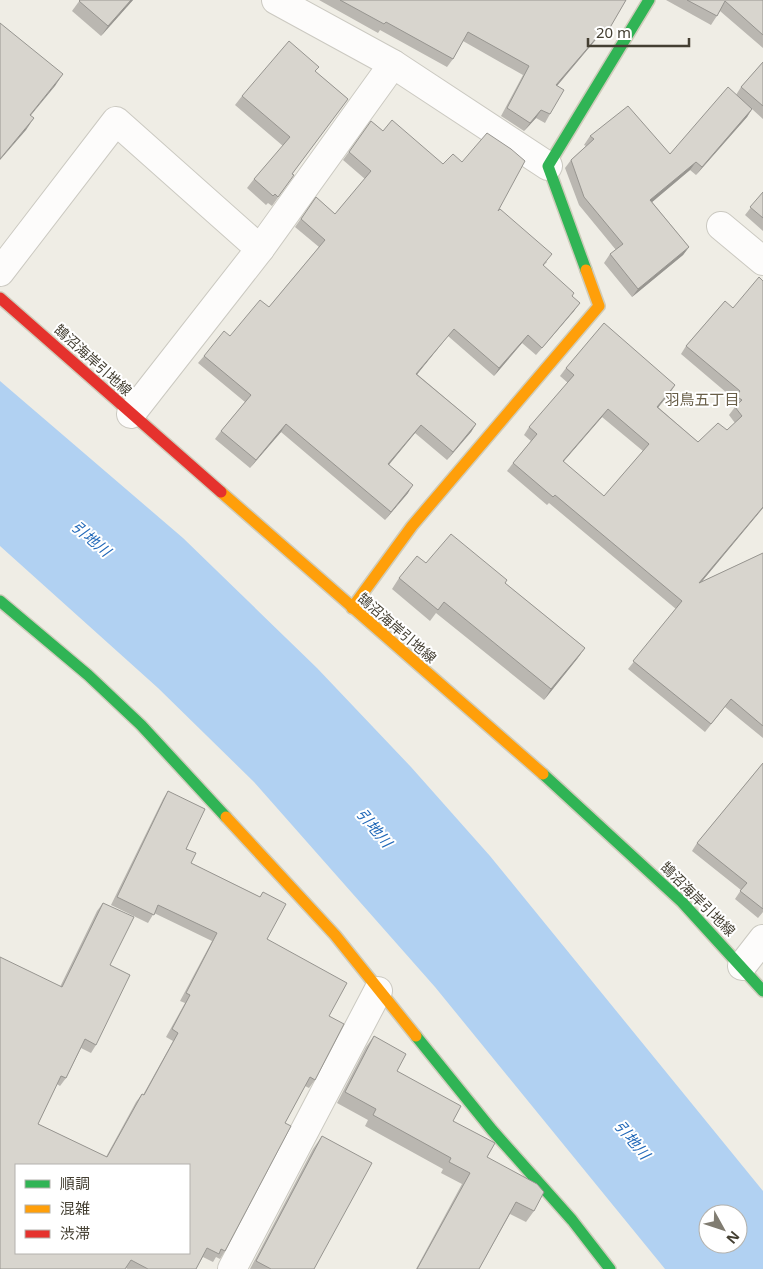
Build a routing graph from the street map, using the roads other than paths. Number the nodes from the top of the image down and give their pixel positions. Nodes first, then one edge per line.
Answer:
1 (276, 0) edge
2 (649, 0) edge
3 (393, 64) junction
4 (548, 166) junction
5 (721, 226) dead end
6 (260, 249) junction
7 (763, 261) edge
8 (0, 272) edge
9 (0, 298) edge
10 (131, 414) junction
11 (0, 601) edge
12 (352, 608) junction
13 (763, 939) edge
14 (742, 966) junction
15 (378, 991) junction
16 (763, 991) edge
17 (232, 1269) edge
18 (610, 1269) edge

1 - 3 street
2 - 4 street
3 - 4 street
3 - 6 street
4 - 12 street
5 - 7 street
6 - 8 street
6 - 10 street
9 - 10 street, 鵠沼海岸引地線
10 - 12 street, 鵠沼海岸引地線
11 - 15 street
12 - 14 street, 鵠沼海岸引地線
13 - 14 street
14 - 16 street, 鵠沼海岸引地線
15 - 17 street
15 - 18 street

